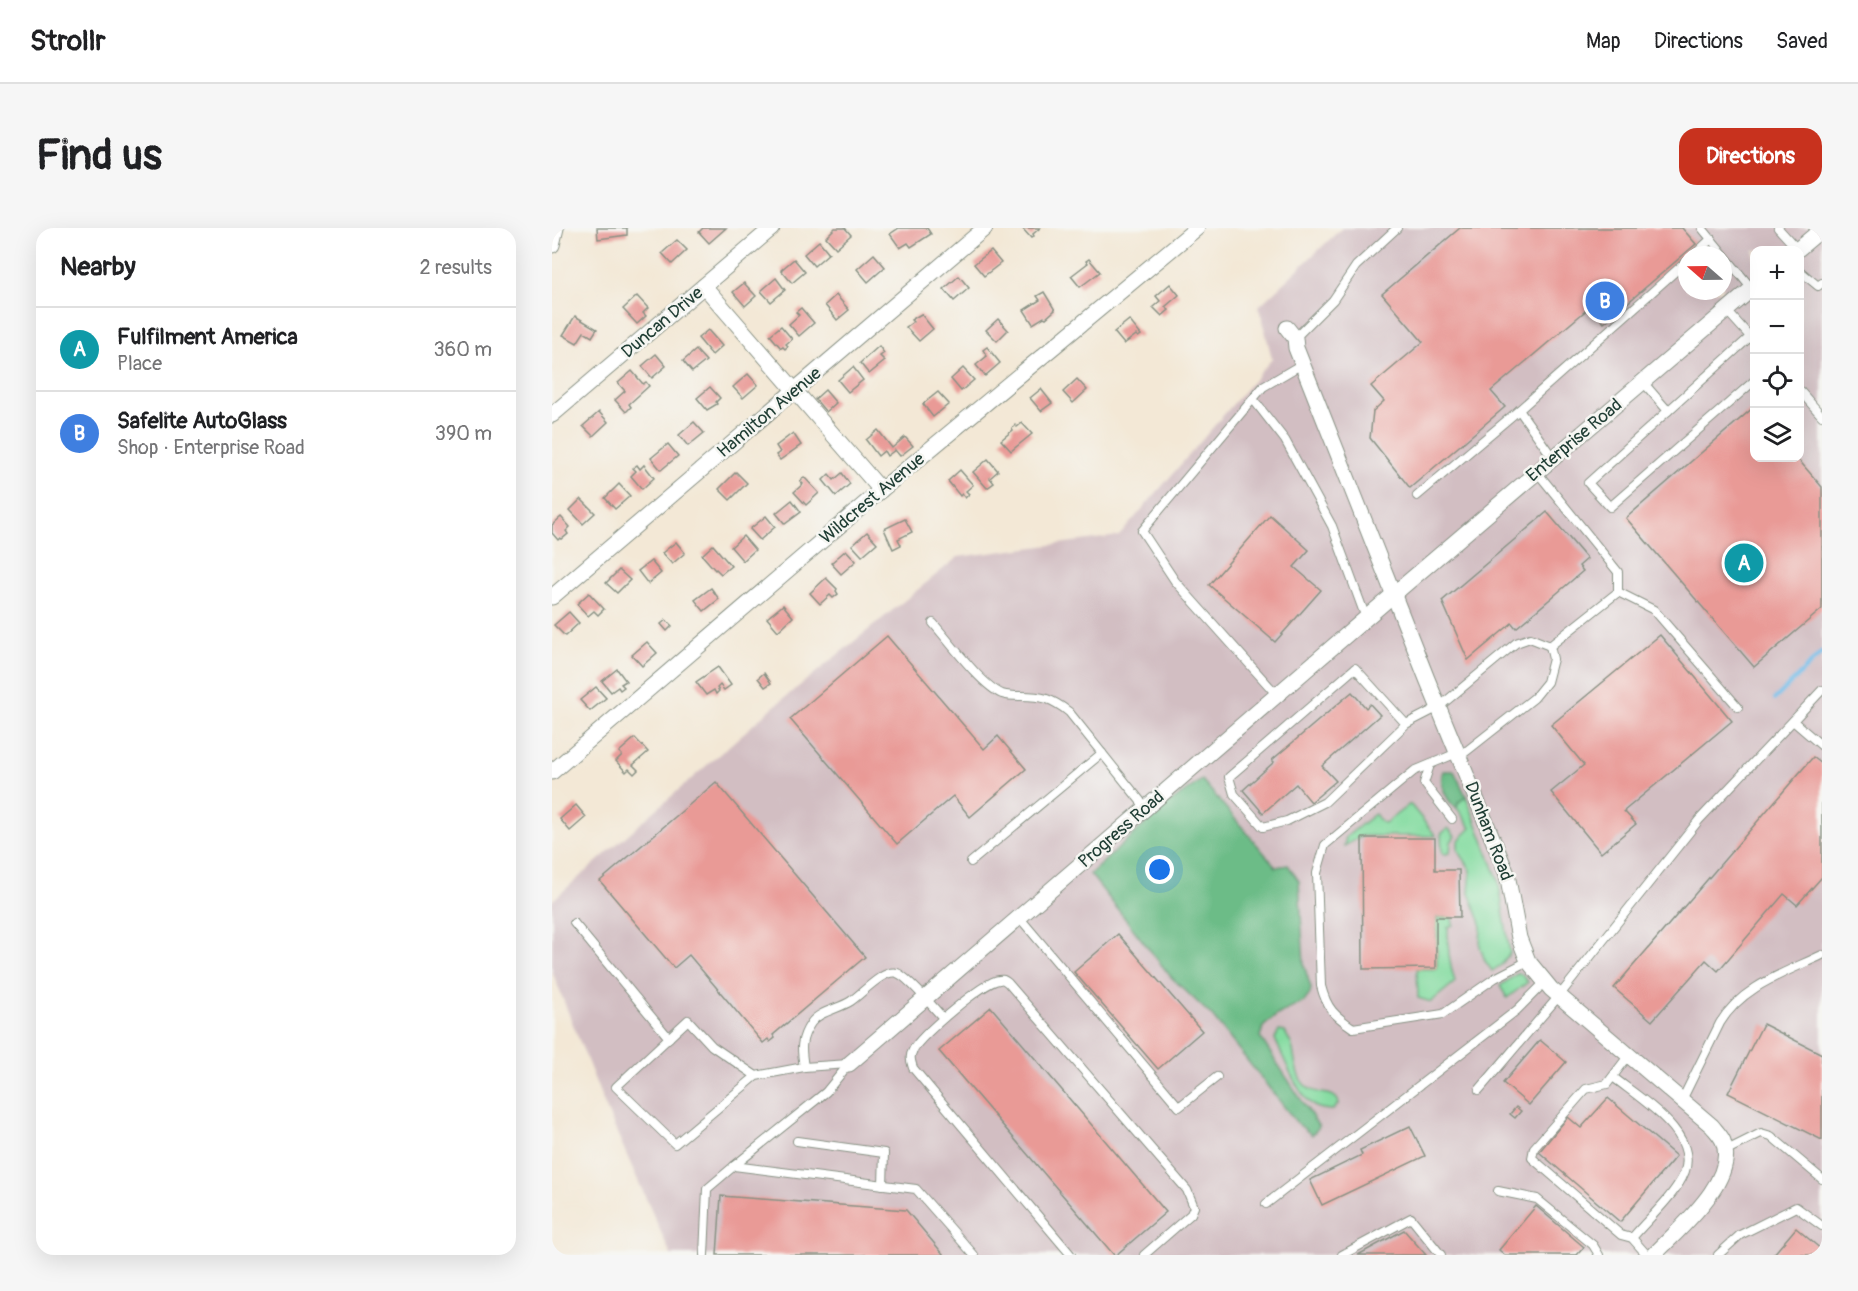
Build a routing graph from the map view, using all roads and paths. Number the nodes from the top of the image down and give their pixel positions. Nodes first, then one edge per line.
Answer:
1 (556, 228) edge
2 (772, 228) edge
3 (985, 228) edge
4 (1197, 228) edge
5 (1397, 228) edge
6 (1702, 228) edge
7 (1778, 228) edge
8 (1822, 229) edge
9 (1711, 239) junction
10 (552, 245) edge
11 (1704, 246) edge
12 (1794, 246) edge
13 (1802, 246) edge
14 (1678, 269) edge
15 (1804, 274) edge
16 (1822, 283) edge
17 (1750, 284) edge
18 (704, 286) junction
19 (1750, 290) edge
20 (1726, 310) junction
21 (1291, 333) joint
22 (1750, 337) edge
23 (1750, 341) edge
24 (1302, 364) junction
25 (1643, 382) junction
26 (1750, 385) edge
27 (794, 390) junction
28 (1804, 396) edge
29 (1253, 399) junction
30 (1519, 410) junction
31 (1668, 411) junction
32 (552, 415) edge
33 (1822, 416) edge
34 (1553, 458) junction
35 (1537, 472) junction
36 (881, 490) junction
37 (1417, 496) dead end
38 (1618, 592) junction
39 (1394, 594) junction
40 (552, 597) edge
41 (1366, 618) junction
42 (933, 623) dead end
43 (1550, 646) junction
44 (1822, 690) edge
45 (1277, 695) junction
46 (1439, 707) junction
47 (1738, 707) dead end
48 (1793, 721) junction
49 (1406, 724) junction
50 (1822, 746) edge
51 (1102, 753) junction
52 (1458, 755) junction
53 (1430, 765) junction
54 (552, 772) edge
55 (1146, 808) junction
56 (1452, 819) dead end
57 (971, 862) dead end
58 (1019, 917) junction
59 (574, 923) dead end
60 (1822, 955) edge
61 (1528, 961) junction
62 (1545, 982) junction
63 (1559, 996) junction
64 (924, 999) junction
65 (943, 1018) junction
66 (669, 1038) junction
67 (1629, 1056) junction
68 (849, 1064) junction
69 (804, 1067) junction
70 (756, 1076) junction
71 (1217, 1077) dead end
72 (1612, 1077) junction
73 (1479, 1090) dead end
74 (1682, 1100) junction
75 (797, 1141) dead end
76 (1725, 1152) junction
77 (735, 1166) junction
78 (1822, 1179) edge
79 (883, 1185) junction
80 (1498, 1191) dead end
81 (1266, 1204) dead end
82 (1822, 1226) edge
83 (1632, 1238) junction
84 (704, 1255) edge
85 (974, 1255) edge
86 (1071, 1255) edge
87 (1144, 1255) edge
88 (1342, 1255) edge
89 (1442, 1255) edge
90 (1599, 1255) edge
91 (1647, 1255) edge
92 (1654, 1255) edge
93 (1718, 1255) edge

1 - 10 street
2 - 18 street, Duncan Drive
3 - 27 street, Hamilton Avenue
4 - 36 street, Wildcrest Avenue
5 - 21 lane
6 - 9 lane
7 - 12 lane
8 - 13 street
9 - 11 lane
9 - 17 lane
14 - 30 lane
15 - 16 lane
18 - 27 street
18 - 32 street, Duncan Drive
19 - 20 street, Enterprise Road
20 - 22 lane
20 - 25 street, Enterprise Road
21 - 24 street, Dunham Road
23 - 31 lane
24 - 29 lane
24 - 39 street, Dunham Road
25 - 31 lane
25 - 34 street, Enterprise Road
26 - 31 lane
27 - 36 street
27 - 40 street, Hamilton Avenue
28 - 33 lane
29 - 41 lane
29 - 45 lane
30 - 34 lane
30 - 37 lane
34 - 35 street, Enterprise Road
35 - 38 lane
35 - 39 street, Enterprise Road
36 - 54 street, Wildcrest Avenue
38 - 43 lane
38 - 47 lane
39 - 41 street, Progress Road
39 - 46 street, Dunham Road
41 - 45 street, Progress Road
42 - 51 lane
43 - 46 lane
43 - 52 lane
44 - 48 lane
45 - 55 street, Progress Road
46 - 49 lane
46 - 52 street, Dunham Road
48 - 50 lane
48 - 63 lane
49 - 49 lane
51 - 55 lane
51 - 57 lane
52 - 53 lane
52 - 61 street, Dunham Road
53 - 56 lane
53 - 61 lane
55 - 58 street, Progress Road
58 - 64 street, Progress Road
58 - 71 lane
59 - 66 lane
60 - 74 lane
61 - 62 street, Dunham Road
62 - 63 street, Dunham Road
62 - 81 lane
63 - 67 street, Dunham Road
63 - 73 lane
64 - 65 lane
64 - 68 street, Progress Road
64 - 69 lane
65 - 86 lane
65 - 87 lane
66 - 70 lane
66 - 70 lane
67 - 72 lane
67 - 74 street, Dunham Road
68 - 69 lane
68 - 77 lane
69 - 70 lane
72 - 83 lane
72 - 83 lane
74 - 76 street, Dunham Road
75 - 79 lane
76 - 78 lane
76 - 92 street
77 - 79 lane
77 - 84 lane
79 - 85 lane
80 - 90 lane
82 - 93 lane
83 - 91 lane
88 - 89 lane

